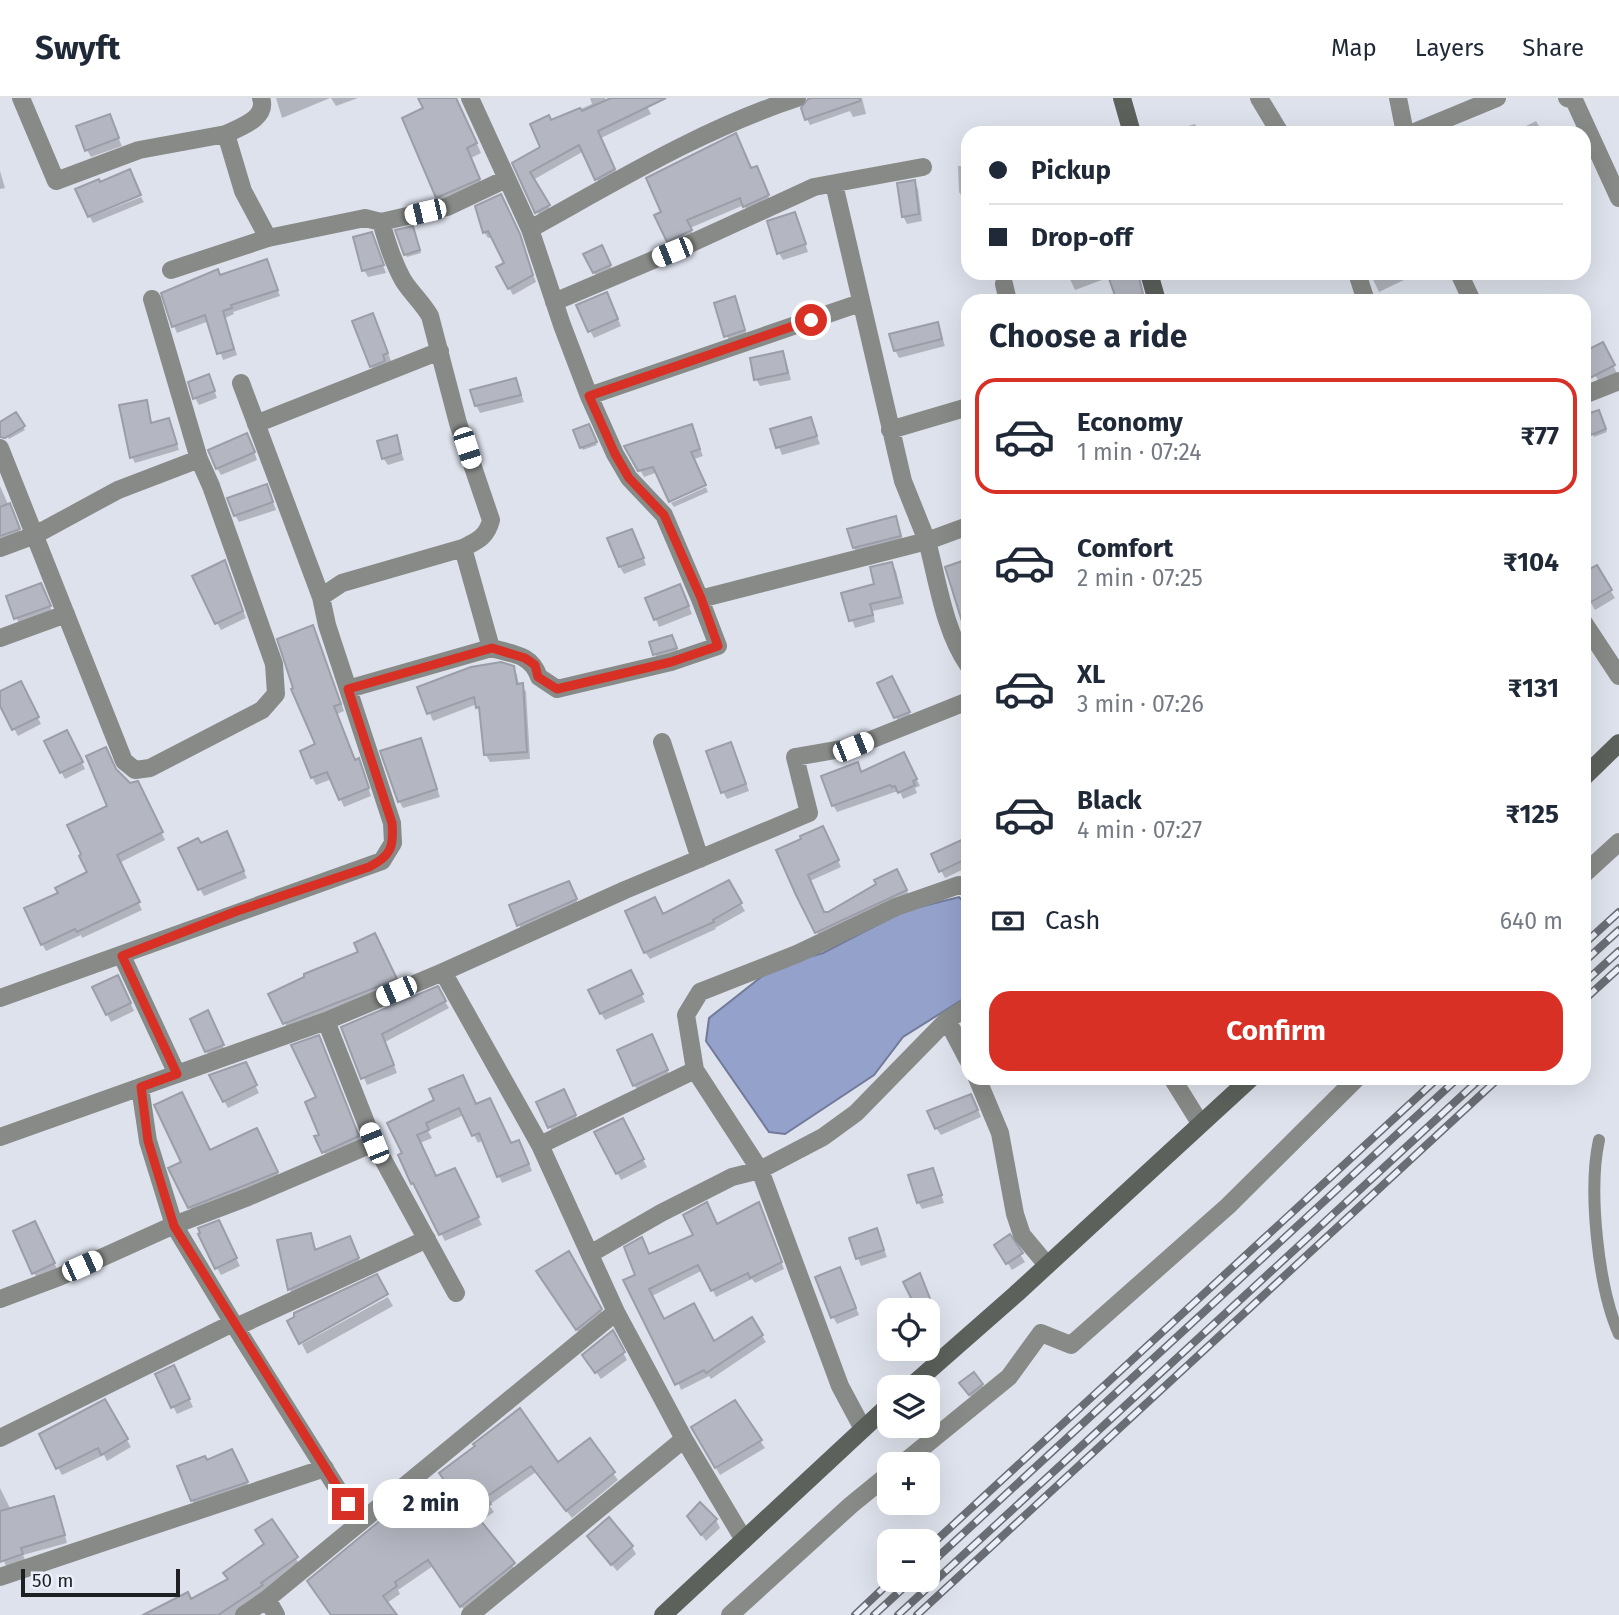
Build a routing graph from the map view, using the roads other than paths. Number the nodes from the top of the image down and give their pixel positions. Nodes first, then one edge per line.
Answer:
1 (21, 98) edge
2 (261, 98) edge
3 (470, 98) edge
4 (797, 98) edge
5 (1122, 98) edge
6 (1259, 98) edge
7 (1398, 98) edge
8 (1497, 98) edge
9 (1567, 98) edge
10 (1130, 126) edge
11 (1276, 126) edge
12 (1404, 126) edge
13 (1429, 126) edge
14 (1589, 126) edge
15 (1591, 130) edge
16 (226, 134) junction
17 (923, 167) dead end
18 (1614, 170) edge
19 (506, 179) junction
20 (834, 184) junction
21 (1619, 198) edge
22 (381, 222) junction
23 (530, 229) junction
24 (268, 238) junction
25 (171, 270) dead end
26 (152, 299) dead end
27 (554, 302) junction
28 (860, 303) junction
29 (440, 351) junction
30 (1619, 381) edge
31 (241, 383) dead end
32 (1591, 392) edge
33 (589, 396) junction
34 (961, 409) edge
35 (256, 424) junction
36 (890, 430) junction
37 (0, 448) edge
38 (199, 459) junction
39 (961, 529) edge
40 (35, 535) junction
41 (927, 541) junction
42 (0, 548) edge
43 (463, 548) junction
44 (321, 597) junction
45 (701, 598) junction
46 (66, 614) junction
47 (1591, 634) edge
48 (0, 638) edge
49 (492, 648) junction
50 (961, 655) edge
51 (1619, 676) edge
52 (348, 689) junction
53 (961, 704) edge
54 (662, 742) dead end
55 (1619, 743) edge
56 (1591, 770) edge
57 (1619, 842) edge
58 (700, 859) junction
59 (1591, 868) edge
60 (961, 886) edge
61 (122, 956) junction
62 (443, 972) junction
63 (0, 998) edge
64 (961, 1011) edge
65 (947, 1020) junction
66 (326, 1021) junction
67 (961, 1047) edge
68 (695, 1070) junction
69 (177, 1074) junction
70 (980, 1085) edge
71 (1176, 1085) edge
72 (1243, 1085) edge
73 (1350, 1085) edge
74 (141, 1087) junction
75 (1200, 1123) junction
76 (0, 1137) edge
77 (1599, 1140) dead end
78 (374, 1143) junction
79 (540, 1145) junction
80 (760, 1170) junction
81 (174, 1226) junction
82 (427, 1240) junction
83 (590, 1254) junction
84 (1047, 1265) junction
85 (456, 1293) dead end
86 (0, 1299) edge
87 (616, 1312) junction
88 (234, 1325) junction
89 (1619, 1334) edge
90 (924, 1375) edge
91 (877, 1416) edge
92 (863, 1429) junction
93 (0, 1438) edge
94 (684, 1439) junction
95 (917, 1452) edge
96 (325, 1468) junction
97 (877, 1484) edge
98 (359, 1523) junction
99 (744, 1540) junction
100 (0, 1577) edge
101 (272, 1607) edge
102 (244, 1615) edge
103 (470, 1615) edge
104 (663, 1615) edge
105 (730, 1615) edge

1 - 16 street
2 - 16 street
3 - 19 street
4 - 23 street
5 - 10 street
6 - 11 street
7 - 12 street
8 - 13 street
9 - 14 street
15 - 18 street
16 - 24 street
17 - 20 street
18 - 21 street
19 - 22 street
19 - 23 street
20 - 27 street
20 - 28 street
22 - 24 street
22 - 29 street
23 - 27 street
24 - 25 street
26 - 38 street
27 - 33 street
28 - 33 street
28 - 36 street
29 - 35 street
29 - 43 street
30 - 32 street
31 - 35 street
33 - 45 street
34 - 36 street
35 - 44 street
36 - 41 street
37 - 40 street
38 - 40 street
38 - 46 street
39 - 41 street
40 - 42 street
40 - 46 street
41 - 45 street
41 - 50 street
43 - 44 street
43 - 49 street
44 - 52 street
45 - 49 street
46 - 48 street
47 - 51 street
49 - 52 street
52 - 61 street
53 - 58 street
54 - 58 street
55 - 56 street
57 - 59 street
58 - 62 street
60 - 68 street
61 - 63 street
61 - 69 street
62 - 66 street
62 - 79 street
64 - 65 street
65 - 67 street
65 - 80 street
66 - 69 street
66 - 78 street
68 - 79 street
68 - 80 street
69 - 74 street
70 - 84 street
71 - 75 street
72 - 75 street
73 - 95 street
74 - 76 street
74 - 81 street
75 - 84 street
77 - 89 lane
78 - 81 street
78 - 82 street
79 - 83 street
80 - 83 street
80 - 92 street
81 - 86 street
81 - 88 street
82 - 85 street
82 - 88 street
83 - 87 street
84 - 90 street
87 - 94 street
87 - 98 street
88 - 93 street
88 - 96 street
91 - 92 street
92 - 99 street
94 - 99 street
94 - 103 street
96 - 98 street
96 - 100 street
97 - 105 street
98 - 101 street
99 - 104 street
101 - 102 street

